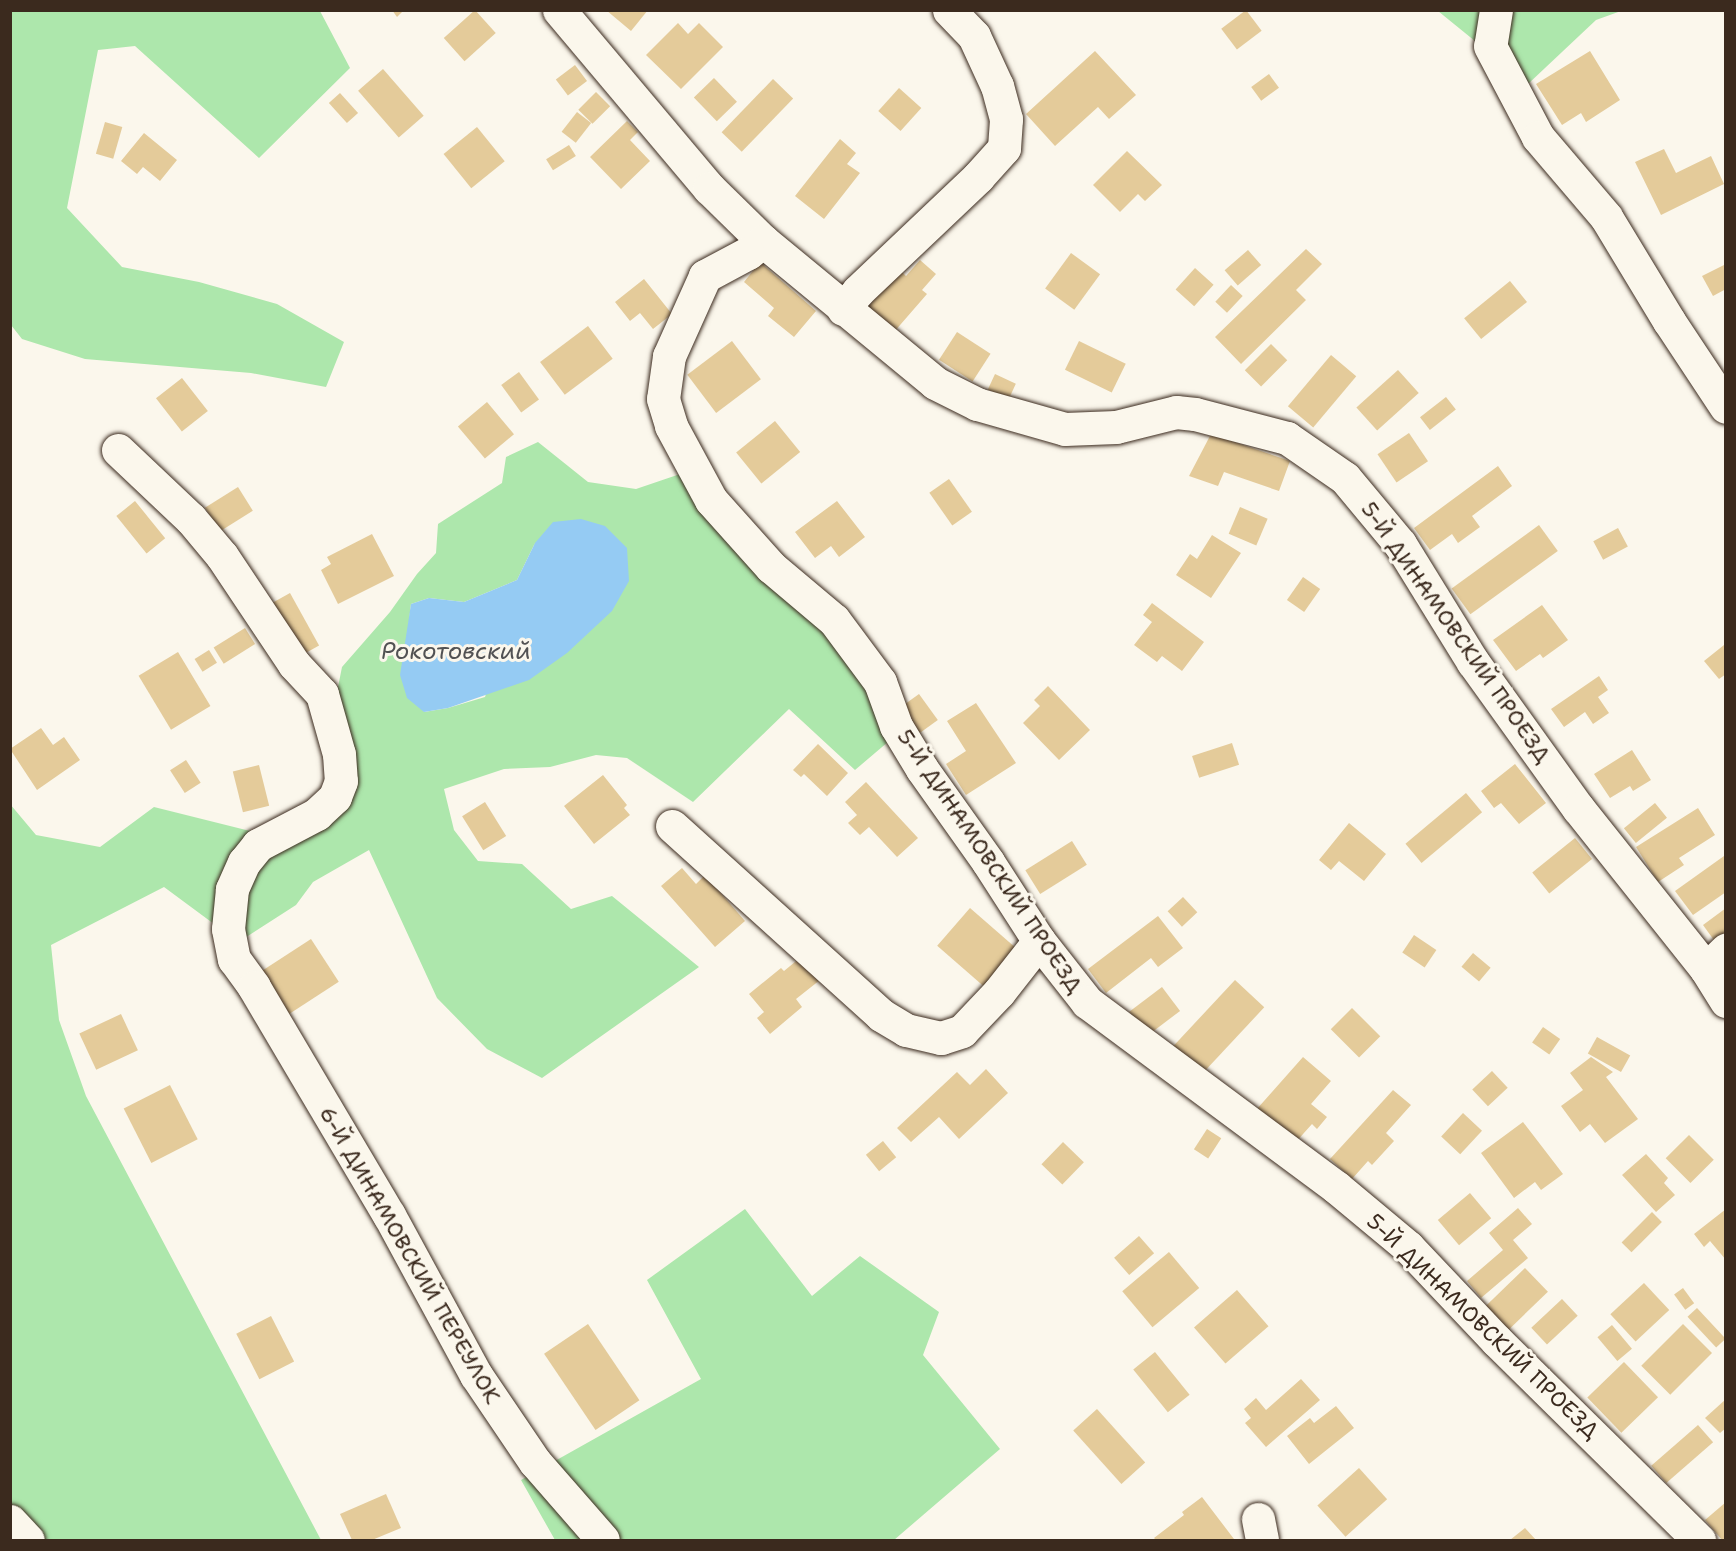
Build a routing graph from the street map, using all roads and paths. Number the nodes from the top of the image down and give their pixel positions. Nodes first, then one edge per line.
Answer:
1 (559, 10) edge
2 (949, 10) edge
3 (1496, 10) edge
4 (763, 241) junction
5 (843, 309) junction
6 (1725, 407) edge
7 (118, 450) dead end
8 (672, 826) dead end
9 (1039, 941) junction
10 (1716, 959) edge
11 (1725, 1001) edge
12 (10, 1521) edge
13 (28, 1540) edge
14 (603, 1540) edge
15 (1699, 1540) edge

1 - 4 street, 5-Й ДИНАМОВСКИЙ ПРОЕЗД
2 - 5 street
3 - 6 street
4 - 5 street, 5-Й ДИНАМОВСКИЙ ПРОЕЗД
4 - 9 street, 5-Й ДИНАМОВСКИЙ ПРОЕЗД
5 - 10 street, 5-Й ДИНАМОВСКИЙ ПРОЕЗД
7 - 14 street, 6-Й ДИНАМОВСКИЙ ПЕРЕУЛОК
8 - 9 street
9 - 15 street, 5-Й ДИНАМОВСКИЙ ПРОЕЗД
10 - 11 street, 5-Й ДИНАМОВСКИЙ ПРОЕЗД
12 - 13 street

